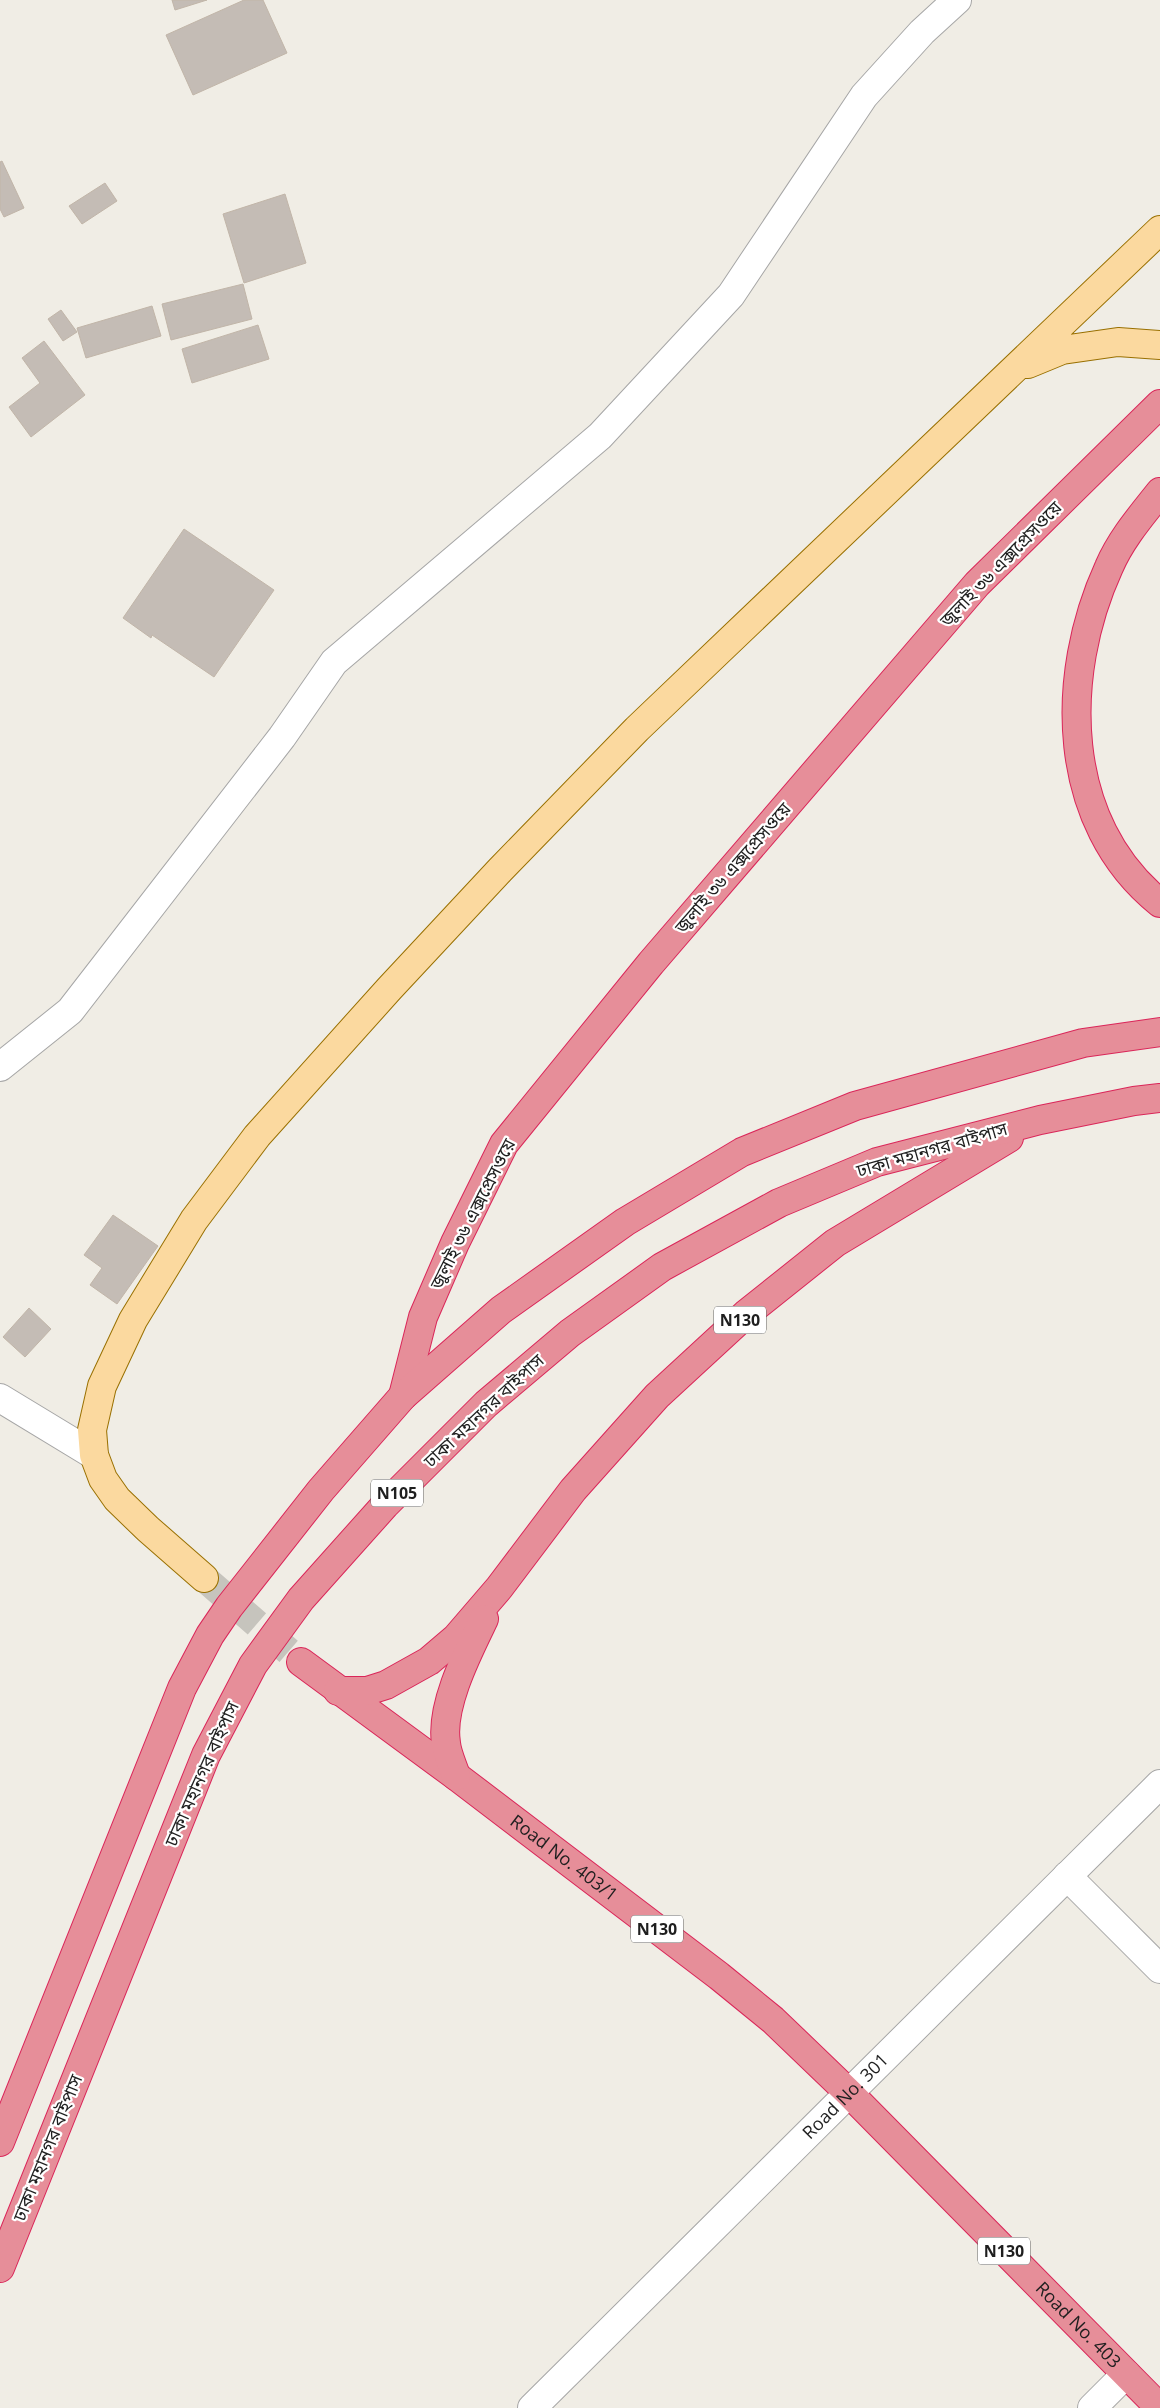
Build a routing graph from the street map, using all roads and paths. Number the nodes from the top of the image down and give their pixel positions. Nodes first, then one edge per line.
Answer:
1 (957, 0) edge
2 (1160, 230) edge
3 (1160, 345) edge
4 (1013, 371) junction
5 (1160, 404) edge
6 (1160, 492) edge
7 (1160, 903) edge
8 (1160, 1032) edge
9 (0, 1068) edge
10 (1160, 1098) edge
11 (1040, 1120) junction
12 (403, 1396) junction
13 (0, 1398) edge
14 (94, 1455) junction
15 (204, 1578) tunnel mouth
16 (499, 1588) junction
17 (301, 1662) tunnel mouth
18 (338, 1691) junction
19 (456, 1776) junction
20 (1160, 1784) edge
21 (1067, 1876) junction
22 (1160, 1970) edge
23 (849, 2094) junction
24 (0, 2142) edge
25 (0, 2268) edge
26 (1126, 2374) junction
27 (532, 2408) edge
28 (1092, 2408) edge
29 (1160, 2408) edge

1 - 9 street
2 - 4 main road
3 - 4 main road
4 - 14 main road
5 - 12 highway, জুলাই ৩৬ এক্সপ্রেসওয়ে
6 - 7 highway
8 - 12 highway
10 - 11 highway, ঢাকা মহানগর বাইপাস / N105
11 - 16 highway, N130
11 - 25 highway, ঢাকা মহানগর বাইপাস / N105
12 - 24 highway
13 - 14 street
14 - 15 main road
16 - 18 highway, N130
16 - 19 highway, N130
17 - 18 highway, N130
18 - 19 highway, Road No. 403/1 / N130
19 - 23 highway, Road No. 403/1 / N130
20 - 21 street, Road No. 301
21 - 22 street
21 - 23 street, Road No. 301
23 - 26 highway, Road No. 403 / N130
23 - 27 street, Road No. 301
26 - 28 street
26 - 29 highway, Road No. 403 / N130

